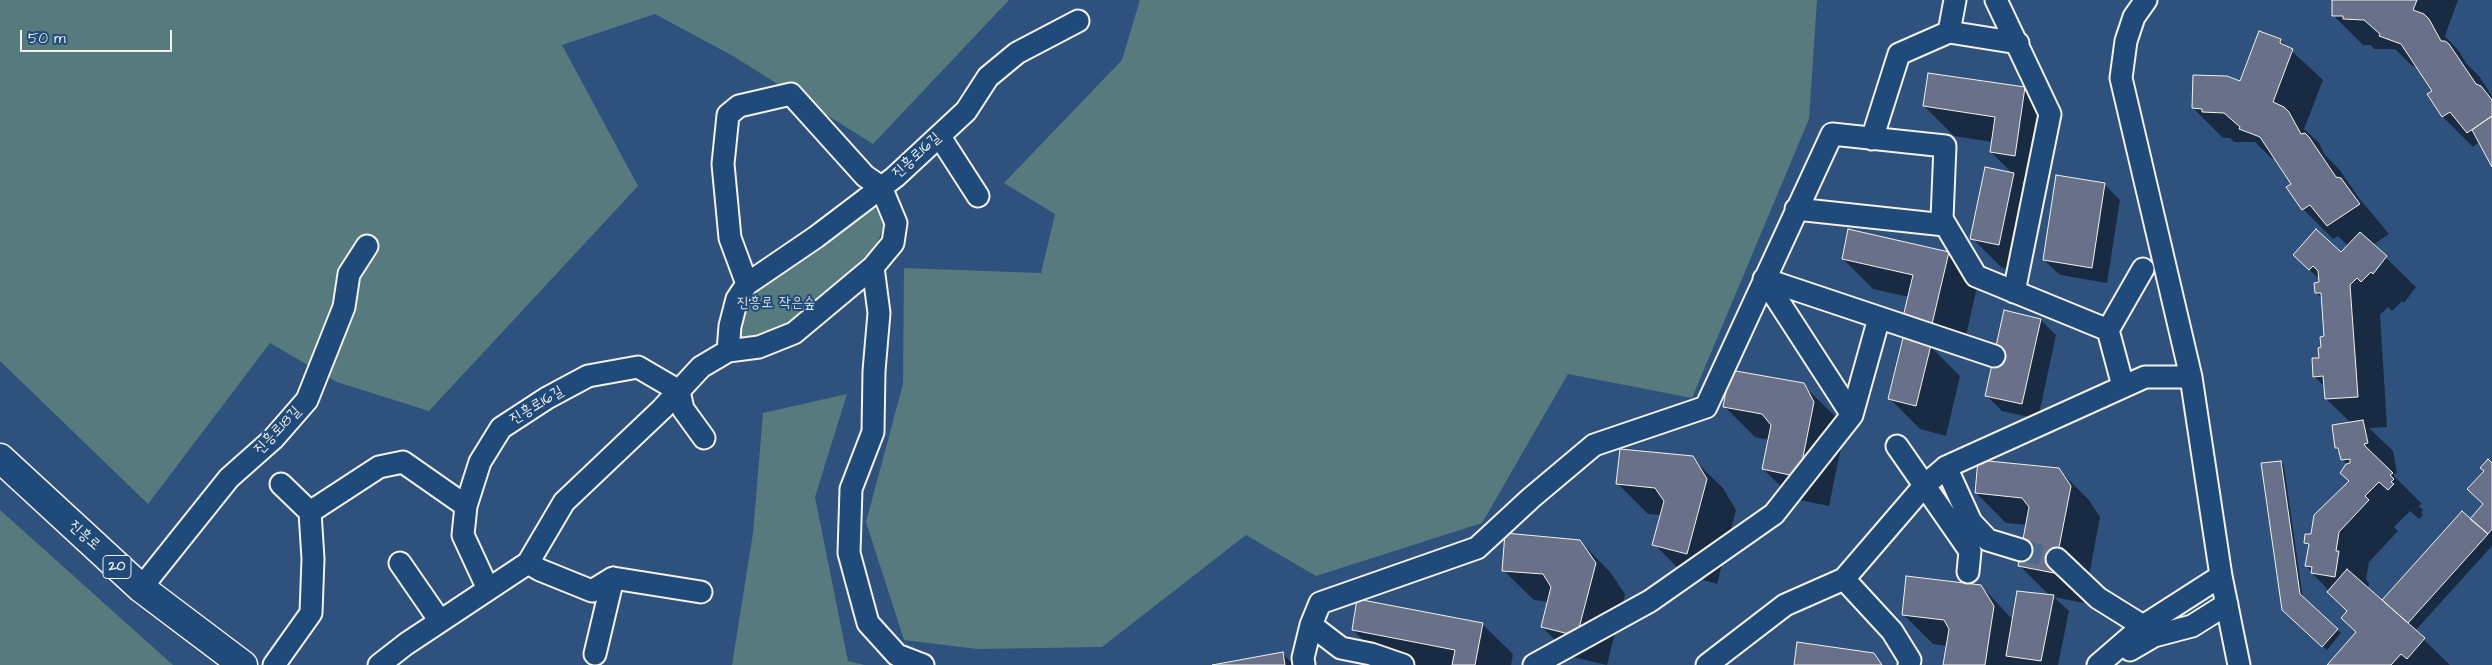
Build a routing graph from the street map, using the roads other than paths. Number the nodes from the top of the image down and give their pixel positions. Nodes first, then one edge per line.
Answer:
1 (1955, 0) edge
2 (1996, 0) edge
3 (2146, 0) edge
4 (1078, 21) dead end
5 (1949, 32) junction
6 (2018, 43) junction
7 (940, 137) junction
8 (1872, 138) junction
9 (881, 187) junction
10 (978, 196) dead end
11 (1796, 210) junction
12 (1945, 225) junction
13 (367, 246) dead end
14 (873, 267) junction
15 (2143, 269) dead end
16 (1764, 279) junction
17 (747, 284) junction
18 (2014, 292) junction
19 (1880, 318) junction
20 (2108, 330) junction
21 (728, 351) junction
22 (1994, 356) dead end
23 (2191, 377) junction
24 (2124, 386) junction
25 (679, 391) junction
26 (1852, 415) junction
27 (704, 438) dead end
28 (1898, 446) dead end
29 (0, 458) edge
30 (1946, 467) junction
31 (281, 484) dead end
32 (1924, 486) junction
33 (466, 506) junction
34 (310, 512) junction
35 (2021, 550) tunnel mouth
36 (2057, 559) tunnel mouth
37 (528, 562) junction
38 (400, 563) dead end
39 (1968, 572) dead end
40 (2221, 576) junction
41 (613, 578) junction
42 (1844, 579) junction
43 (141, 588) junction
44 (488, 589) junction
45 (702, 592) dead end
46 (2227, 604) junction
47 (440, 621) junction
48 (1311, 626) junction
49 (2143, 626) junction
50 (595, 654) dead end
51 (1717, 661) edge
52 (1297, 662) edge
53 (242, 665) edge
54 (274, 665) edge
55 (379, 665) edge
56 (922, 665) edge
57 (1402, 665) edge
58 (1534, 665) edge
59 (1909, 665) edge
60 (2098, 665) edge
61 (2113, 665) edge
62 (2239, 665) edge

1 - 5 street
2 - 6 street
3 - 23 street
4 - 7 street, 진흥로16길
5 - 6 street
5 - 8 street
6 - 18 street
7 - 9 street, 진흥로16길
7 - 10 street
8 - 11 street
8 - 12 street
9 - 14 street
9 - 17 street, 진흥로16길
9 - 17 street
11 - 12 street
11 - 16 street
12 - 18 street
13 - 43 street, 진흥로18길
14 - 21 street
14 - 56 street
15 - 20 street
16 - 19 street
16 - 26 street
16 - 48 street
17 - 21 street, 진흥로16길
18 - 20 street
19 - 22 street
19 - 26 street
20 - 24 street
21 - 25 street
23 - 24 street
23 - 40 street
24 - 30 street
25 - 27 street
25 - 33 street, 진흥로16길
25 - 37 street
26 - 58 street
28 - 32 street
29 - 43 main road, 진흥로 / 20
30 - 32 street
30 - 35 street
31 - 34 street
32 - 39 street
32 - 42 street
33 - 34 street
33 - 44 street, 진흥로16길
34 - 54 street
36 - 49 street
37 - 41 street
37 - 44 street
38 - 47 street
40 - 46 street
40 - 49 street
41 - 45 street
41 - 50 street
42 - 51 street
42 - 59 street
43 - 53 main road, 진흥로 / 20
44 - 47 street
46 - 61 street
46 - 62 street
47 - 55 street
48 - 52 street
48 - 57 street
49 - 60 street

